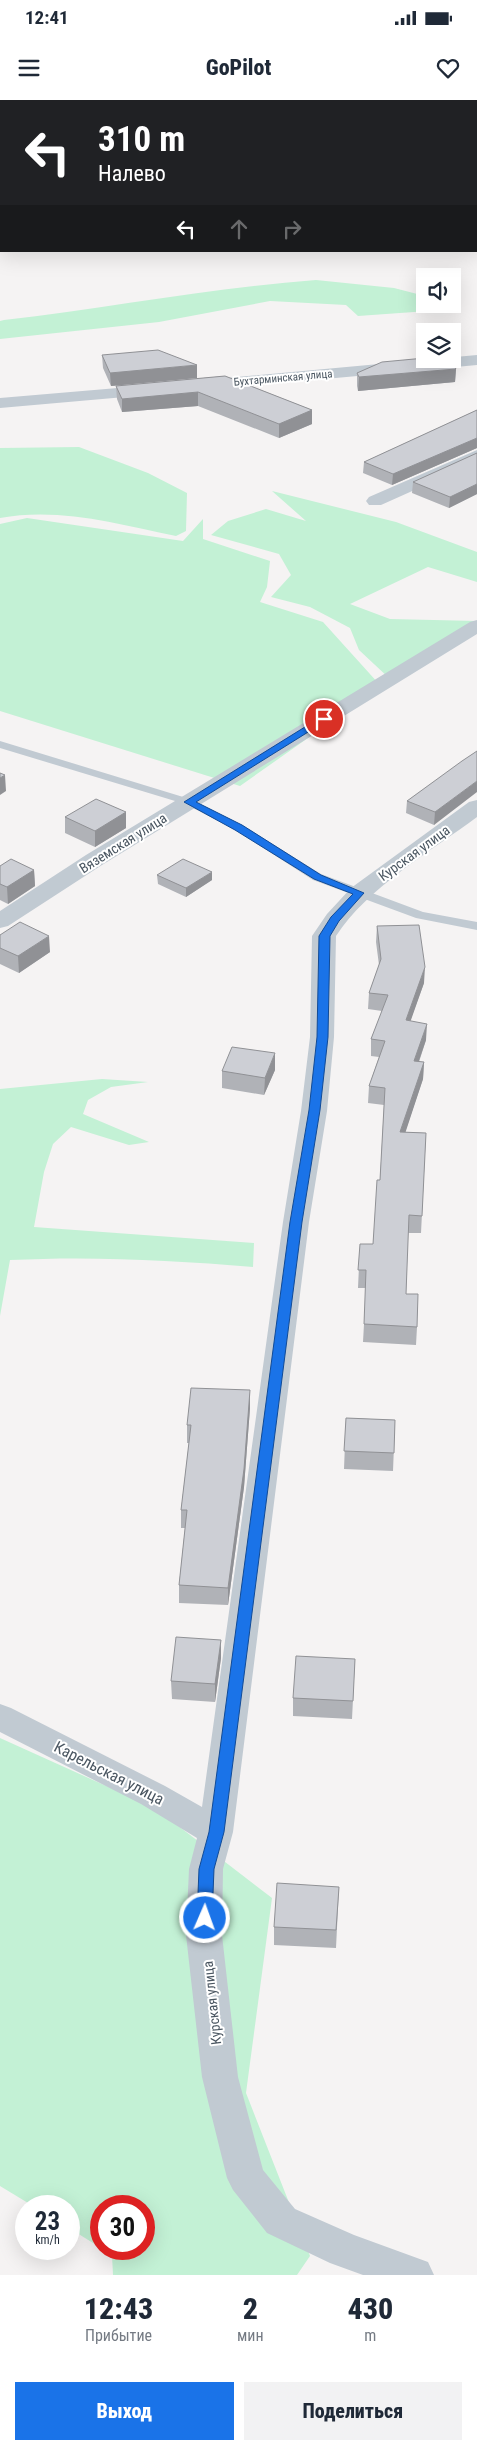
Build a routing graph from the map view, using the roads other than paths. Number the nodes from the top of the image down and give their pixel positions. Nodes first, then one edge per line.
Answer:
1 (477, 360) edge
2 (190, 386) edge
3 (170, 388) edge
4 (0, 403) edge
5 (477, 455) edge
6 (375, 502) dead end
7 (477, 626) edge
8 (0, 744) edge
9 (189, 802) junction
10 (477, 807) edge
11 (359, 893) junction
12 (0, 920) edge
13 (477, 926) edge
14 (0, 1717) edge
15 (216, 1832) junction
16 (414, 2275) edge

1 - 2 street, Бухтарминская улица
3 - 4 street
5 - 6 street
7 - 9 street, Вяземская улица
8 - 9 lane
9 - 11 lane
9 - 12 street, Вяземская улица
10 - 11 street, Курская улица
11 - 13 lane
11 - 15 street, Курская улица
14 - 15 street, Карельская улица
15 - 16 street, Курская улица

